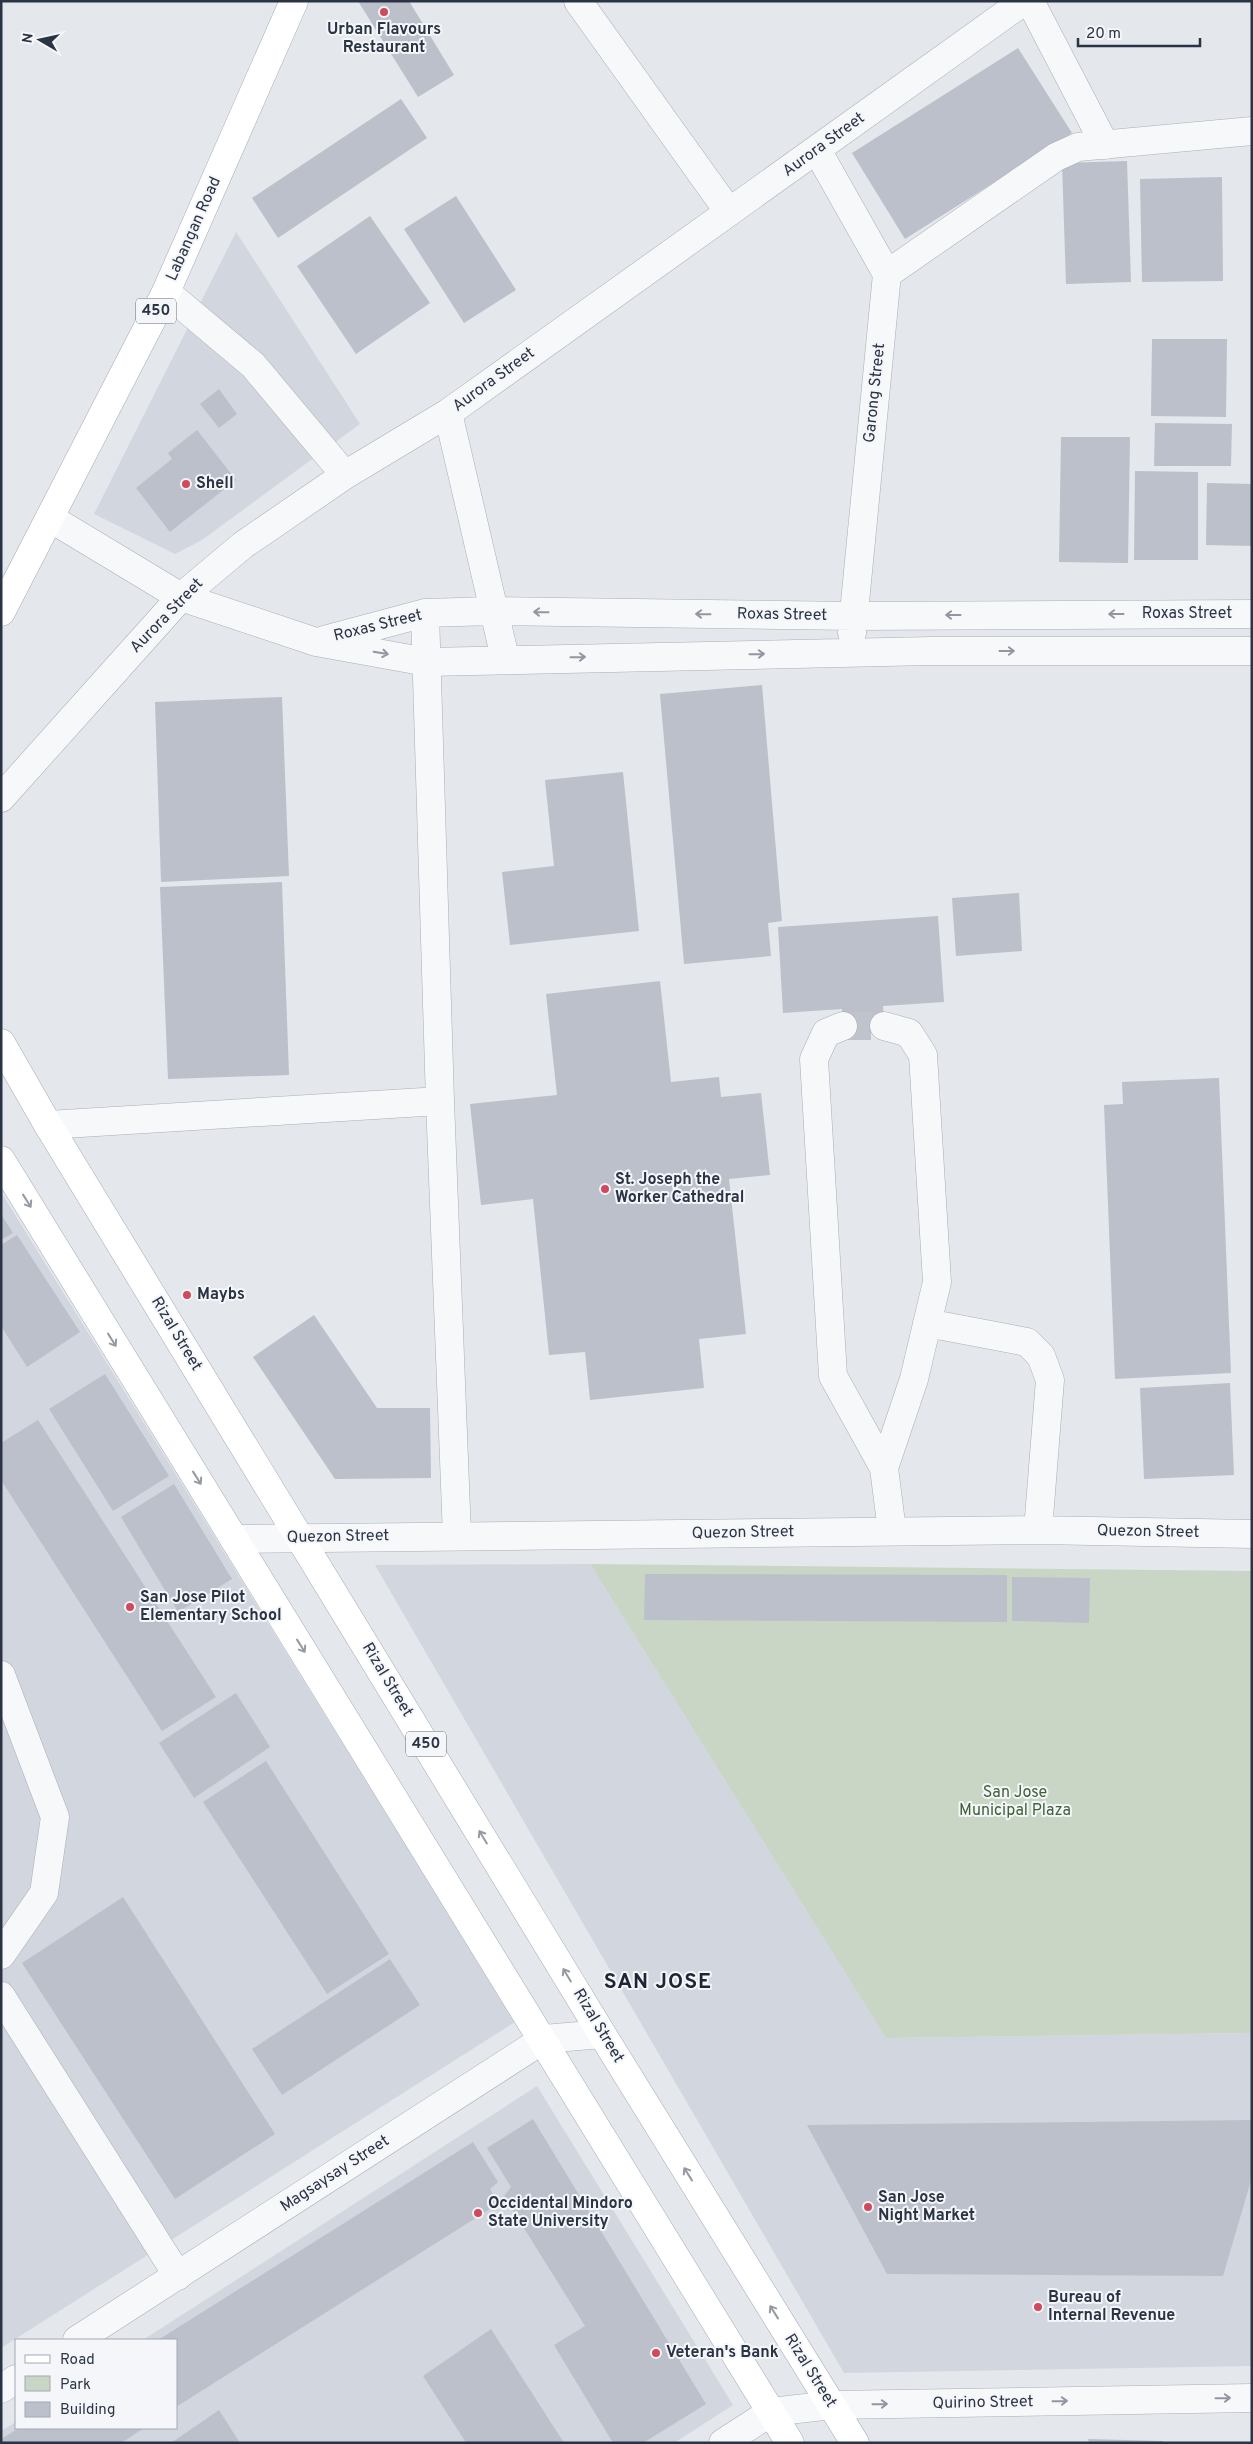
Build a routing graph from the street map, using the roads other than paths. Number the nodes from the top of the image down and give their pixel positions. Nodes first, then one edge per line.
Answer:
1 (294, 1) edge
2 (578, 1) edge
3 (1024, 1) edge
4 (1030, 1) edge
5 (1252, 131) edge
6 (1105, 145) junction
7 (817, 150) junction
8 (729, 212) junction
9 (887, 274) junction
10 (166, 292) junction
11 (448, 413) junction
12 (346, 475) junction
13 (50, 518) junction
14 (181, 597) junction
15 (494, 611) junction
16 (1, 612) edge
17 (425, 612) junction
18 (1252, 614) edge
19 (854, 616) junction
20 (316, 642) junction
21 (1252, 651) edge
22 (850, 653) junction
23 (505, 658) junction
24 (427, 662) junction
25 (1, 798) edge
26 (843, 1026) tunnel mouth
27 (884, 1026) tunnel mouth
28 (1, 1043) edge
29 (440, 1100) junction
30 (48, 1125) junction
31 (1, 1160) edge
32 (927, 1323) junction
33 (884, 1468) junction
34 (1038, 1530) junction
35 (892, 1532) junction
36 (1252, 1534) edge
37 (458, 1536) junction
38 (300, 1537) junction
39 (234, 1539) junction
40 (1, 1675) edge
41 (1, 1955) edge
42 (1, 1996) edge
43 (602, 2034) junction
44 (544, 2039) junction
45 (178, 2276) junction
46 (79, 2339) edge
47 (15, 2380) edge
48 (1, 2389) edge
49 (1252, 2398) edge
50 (832, 2405) junction
51 (771, 2412) junction
52 (723, 2443) edge
53 (790, 2443) edge
54 (854, 2443) edge

1 - 10 main road, Labangan Road / 450
2 - 8 street
3 - 7 street, Aurora Street
4 - 6 street
5 - 6 street
6 - 9 street
7 - 8 street, Aurora Street
7 - 9 street
8 - 11 street, Aurora Street
9 - 19 street, Garong Street
10 - 12 street
10 - 13 main road, Labangan Road / 450
11 - 12 street, Aurora Street
11 - 15 street
12 - 14 street, Aurora Street
13 - 14 street, Roxas Street
13 - 16 main road, Labangan Road / 450
14 - 20 street, Roxas Street
14 - 25 street, Aurora Street
15 - 17 street, Roxas Street
19 -> 15 street, Roxas Street
15 - 23 street
17 - 20 street, Roxas Street
17 - 24 street
18 -> 19 street, Roxas Street
19 - 22 street, Garong Street
20 -> 24 street, Roxas Street
22 -> 21 street, Roxas Street
23 -> 22 street, Roxas Street
23 - 24 street, Roxas Street
24 - 29 street
26 - 33 street
27 - 32 street
28 - 30 main road, Rizal Street / 450
29 - 30 street
29 - 37 street
30 - 38 main road, Rizal Street / 450
31 -> 39 main road
32 - 33 street
32 - 34 street
33 - 35 street
34 - 35 street, Quezon Street
34 - 36 street, Quezon Street
35 - 37 street, Quezon Street
37 - 38 street, Quezon Street
38 - 39 street, Quezon Street
43 -> 38 main road, Rizal Street / 450
39 -> 44 main road
40 - 41 street
42 - 45 street
43 - 44 street, Magsaysay Street
50 -> 43 main road, Rizal Street / 450
44 - 45 street, Magsaysay Street
44 - 51 main road
45 - 46 street, Magsaysay Street
47 - 48 street
50 -> 49 street, Quirino Street
50 - 51 street, Quirino Street
50 - 54 main road, Rizal Street / 450
51 - 52 street, Quirino Street
51 - 53 main road

